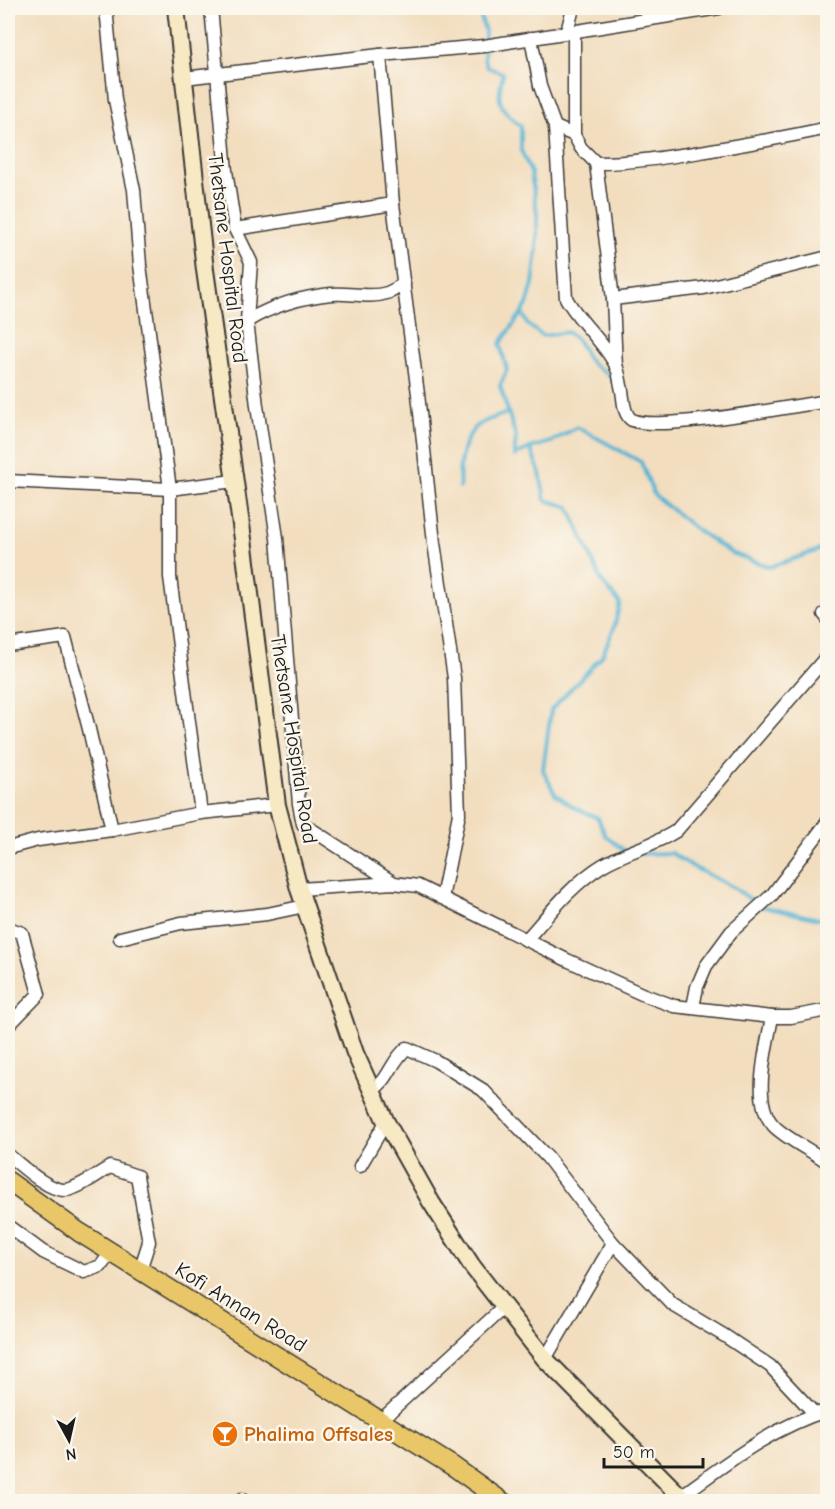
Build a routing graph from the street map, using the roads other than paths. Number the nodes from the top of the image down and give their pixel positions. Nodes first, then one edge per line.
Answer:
1 (106, 8) edge
2 (176, 8) edge
3 (210, 8) edge
4 (573, 8) edge
5 (718, 8) edge
6 (571, 31) junction
7 (531, 38) junction
8 (380, 55) junction
9 (217, 75) junction
10 (184, 78) junction
11 (555, 127) junction
12 (828, 128) edge
13 (574, 135) junction
14 (596, 163) junction
15 (393, 204) junction
16 (235, 229) junction
17 (828, 257) edge
18 (404, 284) junction
19 (613, 299) junction
20 (247, 321) junction
21 (616, 368) junction
22 (828, 401) edge
23 (8, 481) edge
24 (234, 481) junction
25 (170, 489) junction
26 (8, 645) edge
27 (828, 654) edge
28 (277, 805) junction
29 (201, 813) junction
30 (828, 821) edge
31 (112, 830) junction
32 (8, 848) edge
33 (394, 883) junction
34 (299, 889) junction
35 (442, 898) junction
36 (305, 906) junction
37 (8, 928) edge
38 (120, 938) dead end
39 (526, 940) junction
40 (693, 1007) junction
41 (828, 1010) edge
42 (772, 1017) junction
43 (8, 1026) edge
44 (372, 1090) junction
45 (386, 1122) junction
46 (8, 1155) edge
47 (828, 1160) edge
48 (360, 1166) dead end
49 (8, 1181) edge
50 (8, 1226) edge
51 (613, 1243) junction
52 (111, 1252) junction
53 (140, 1270) junction
54 (504, 1307) junction
55 (545, 1359) junction
56 (821, 1412) edge
57 (380, 1421) junction
58 (454, 1467) junction
59 (683, 1499) edge
60 (503, 1502) edge
61 (520, 1502) edge

1 - 25 street
2 - 10 main road, Thetsane Hospital Road
3 - 9 street
4 - 6 street
5 - 6 street
6 - 7 street
6 - 13 street
7 - 8 street
7 - 11 street
8 - 9 street
8 - 15 street
9 - 10 street
9 - 16 street
10 - 24 main road, Thetsane Hospital Road
11 - 13 street
11 - 21 street
12 - 14 street
13 - 14 street
14 - 19 street
15 - 16 street
15 - 18 street
16 - 20 street
17 - 19 street
18 - 20 street
18 - 35 street
19 - 21 street
20 - 33 street
21 - 22 street
23 - 25 street
24 - 25 street
24 - 28 main road, Thetsane Hospital Road
25 - 29 street
26 - 31 street
27 - 39 street
28 - 29 street
28 - 34 main road, Thetsane Hospital Road
29 - 31 street
30 - 40 street
31 - 32 street
33 - 34 street
33 - 35 street
34 - 36 main road, Thetsane Hospital Road
35 - 39 street
36 - 38 street
36 - 44 main road, Thetsane Hospital Road
37 - 43 street
39 - 40 street
40 - 42 street
41 - 42 street
42 - 47 street
44 - 45 main road, Thetsane Hospital Road
44 - 51 street
45 - 48 street
45 - 54 main road, Thetsane Hospital Road
46 - 53 street
49 - 52 main road, Kofi Annan Road
50 - 52 street
51 - 55 street
51 - 56 street
52 - 53 main road, Kofi Annan Road
53 - 57 main road, Kofi Annan Road
54 - 55 main road, Thetsane Hospital Road
54 - 57 street
55 - 59 main road, Thetsane Hospital Road
56 - 59 street
57 - 58 main road, Kofi Annan Road
58 - 60 main road, Kofi Annan Road
58 - 61 main road, Kofi Annan Road

